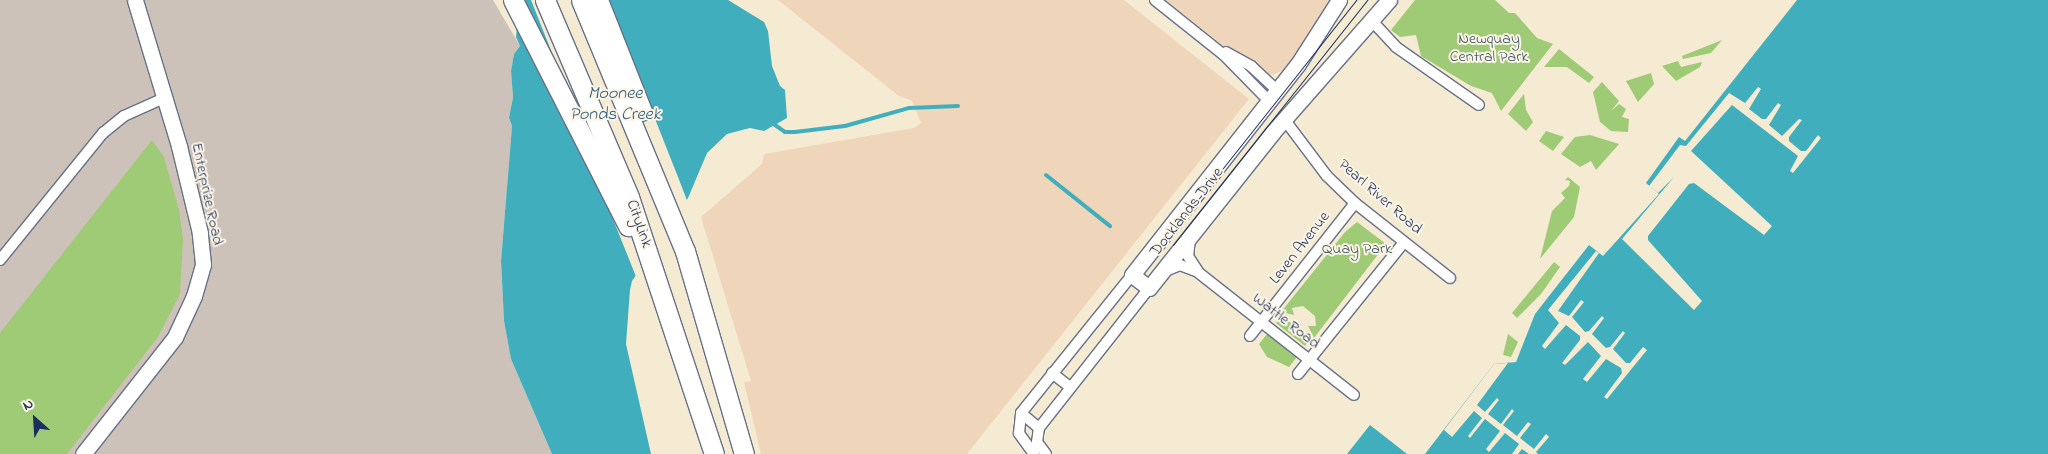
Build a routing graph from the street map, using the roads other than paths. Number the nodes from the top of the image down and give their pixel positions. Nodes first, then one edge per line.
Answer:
1 (135, 0) edge
2 (513, 0) edge
3 (545, 0) edge
4 (581, 0) edge
5 (598, 0) edge
6 (1156, 0) edge
7 (1339, 0) edge
8 (1389, 0) edge
9 (1372, 21) junction
10 (1273, 95) junction
11 (164, 98) junction
12 (1479, 105) dead end
13 (1286, 117) junction
14 (1355, 203) junction
15 (1194, 230) junction
16 (1404, 242) junction
17 (685, 251) junction
18 (0, 260) edge
19 (1136, 270) junction
20 (1199, 272) junction
21 (1450, 278) dead end
22 (1155, 280) junction
23 (670, 315) junction
24 (1261, 321) junction
25 (1250, 336) dead end
26 (1311, 360) junction
27 (1052, 373) junction
28 (1298, 374) dead end
29 (1070, 387) junction
30 (1354, 395) dead end
31 (1021, 413) junction
32 (1039, 428) junction
33 (83, 454) edge
34 (714, 454) edge
35 (744, 454) edge
36 (1034, 454) edge
37 (1046, 454) edge

1 - 11 street, Enterprize Road
2 - 23 highway
3 - 23 highway, CityLink
4 - 17 highway, CityLink
5 - 17 highway
6 - 10 street, Pearl River Road
7 - 10 street, Docklands Drive
8 - 9 street, Docklands Drive
9 - 12 street
9 - 13 street, Docklands Drive
10 - 13 street, Pearl River Road
10 - 19 street, Docklands Drive
11 - 18 street
11 - 33 street, Enterprize Road
13 - 14 street, Pearl River Road
13 - 15 street, Docklands Drive
14 - 16 street, Pearl River Road
14 - 24 street, Leven Avenue
15 - 20 street, Wattle Road
15 - 22 street, Docklands Drive
16 - 21 street, Pearl River Road
16 - 26 street
17 - 35 highway, CityLink
19 - 22 street
19 - 27 street, Docklands Drive
20 - 22 street, Wattle Road
20 - 24 street, Wattle Road
22 - 29 street, Docklands Drive
23 - 34 highway, CityLink
24 - 25 street, Leven Avenue
24 - 26 street, Wattle Road
26 - 28 street
26 - 30 street, Wattle Road
27 - 29 street
27 - 31 street, Docklands Drive
29 - 32 street, Docklands Drive
31 - 32 street
31 - 36 street
32 - 37 street

